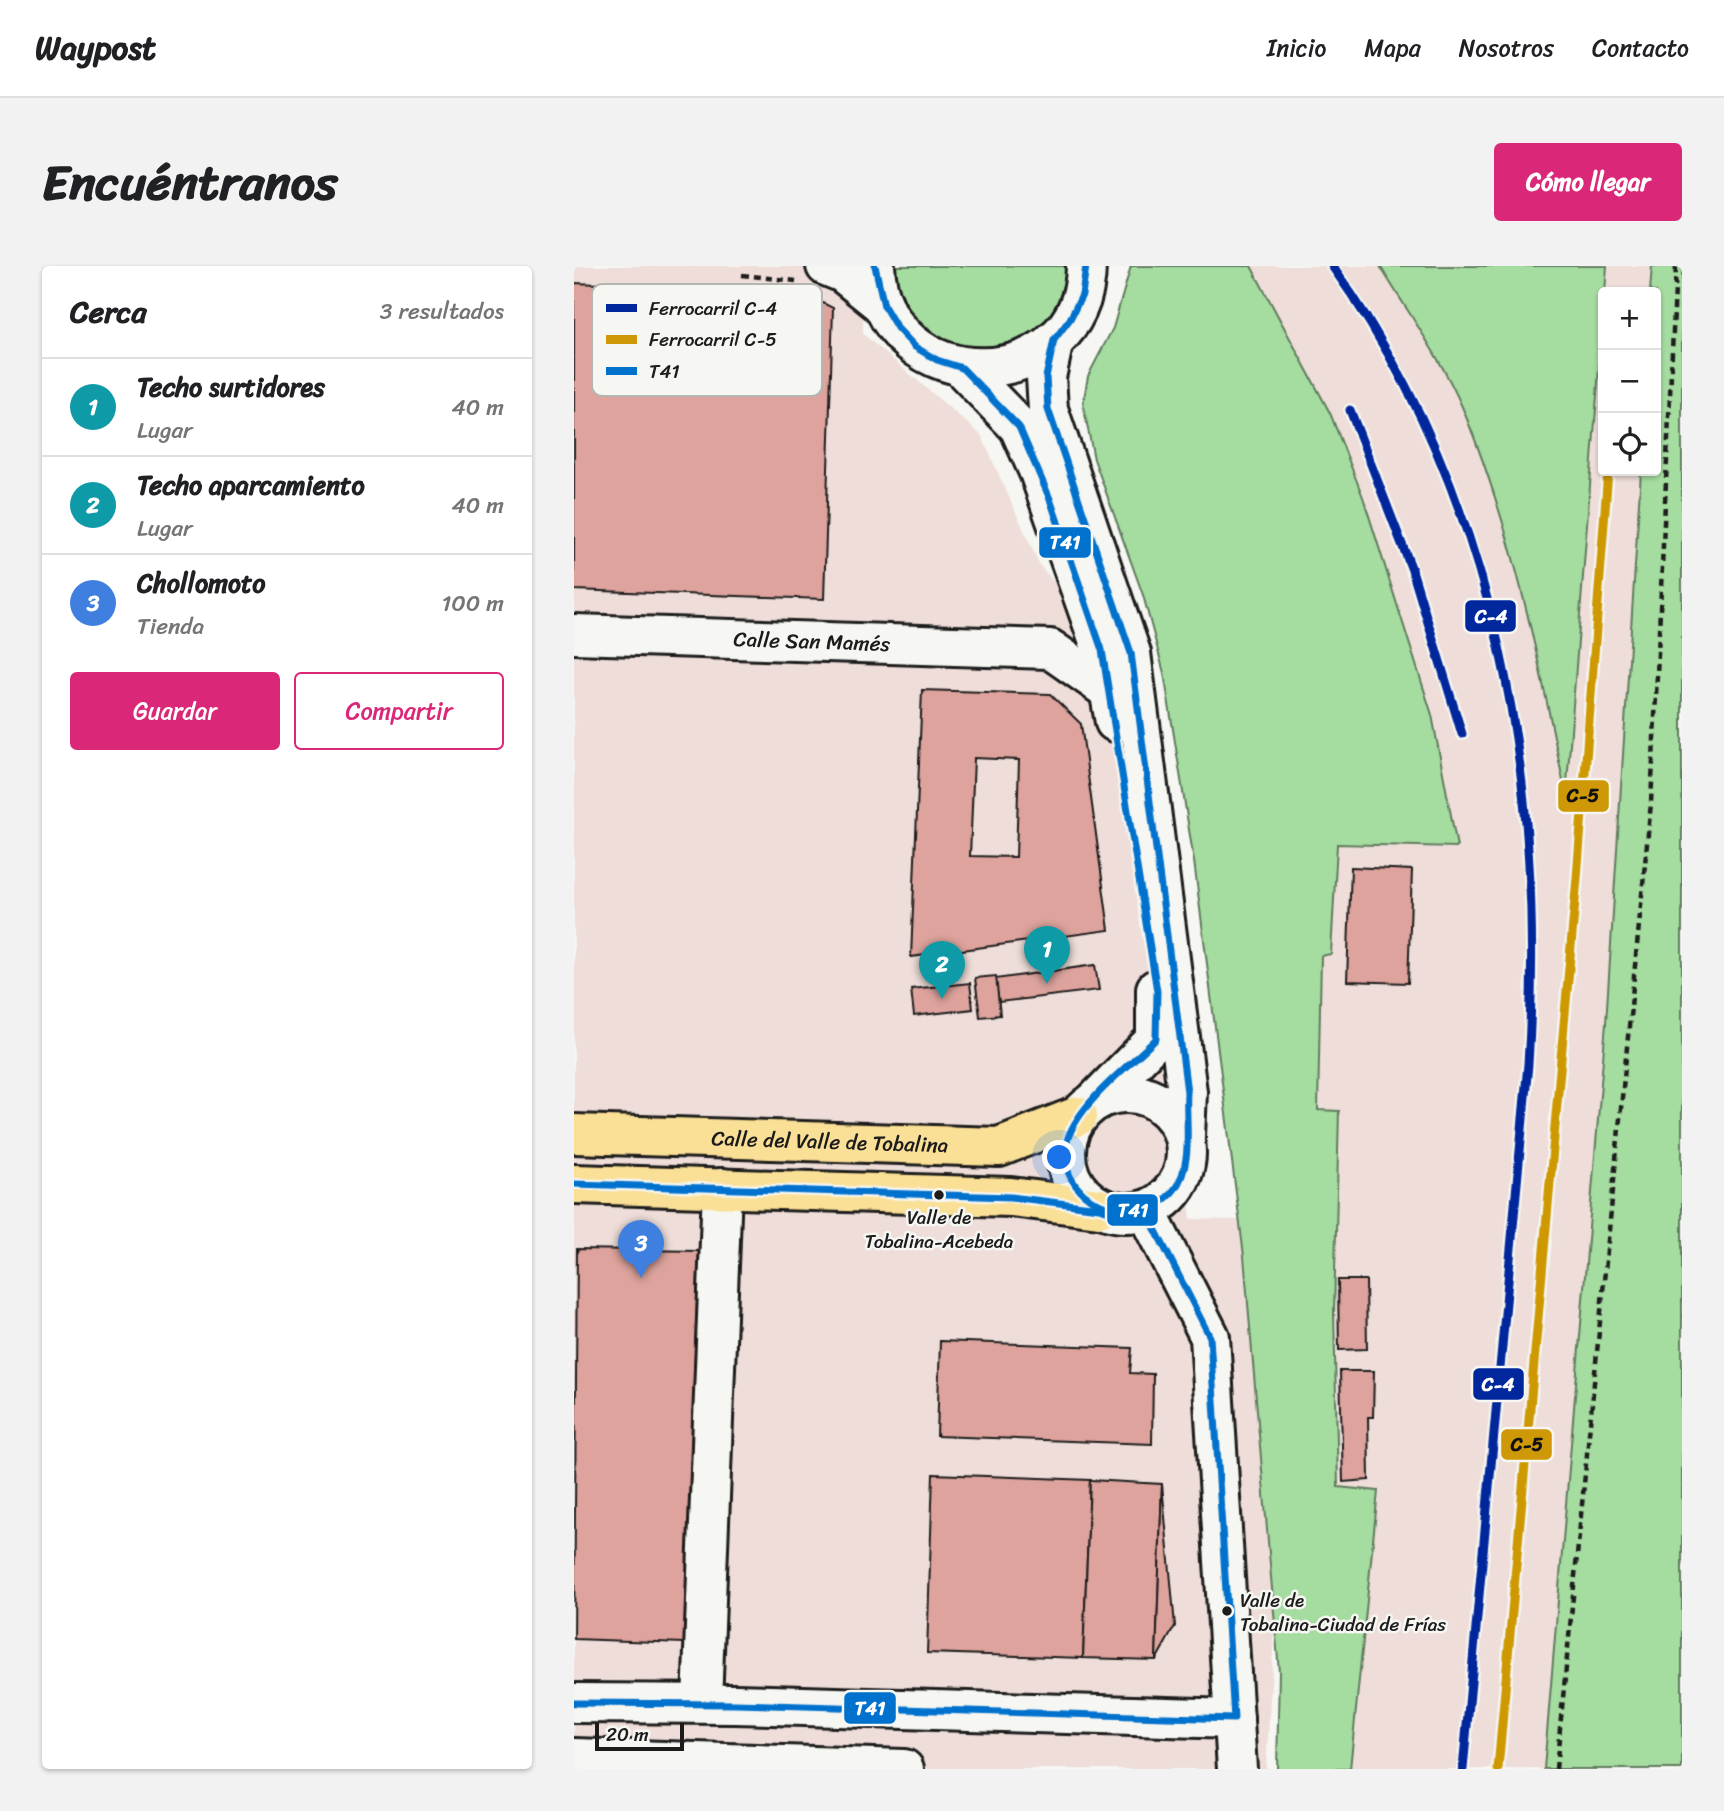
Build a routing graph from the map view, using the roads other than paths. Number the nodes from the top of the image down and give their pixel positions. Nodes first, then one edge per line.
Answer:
1 (827, 266) edge
2 (875, 266) edge
3 (1086, 266) edge
4 (884, 306) junction
5 (1054, 340) junction
6 (962, 368) junction
7 (1087, 606) junction
8 (574, 634) edge
9 (1050, 649) junction
10 (1110, 691) junction
11 (1086, 1109) junction
12 (574, 1134) edge
13 (1185, 1136) junction
14 (574, 1184) edge
15 (722, 1188) junction
16 (1099, 1208) junction
17 (1146, 1211) junction
18 (574, 1703) edge
19 (718, 1703) junction
20 (1234, 1719) junction
21 (574, 1758) edge
22 (731, 1766) edge
23 (904, 1769) edge
24 (1237, 1769) edge

1 - 4 street
2 - 4 street
3 - 5 street
4 - 6 street
5 - 6 street
5 - 13 street
6 - 7 street
7 - 9 street
7 - 10 street
8 - 9 street, Calle San Mamés
9 - 10 street
10 - 11 street
11 - 12 main road, Calle del Valle de Tobalina
11 - 13 street
11 - 16 street
13 - 17 street
14 - 15 main road
15 - 16 main road
15 - 19 street
16 - 17 street
17 - 20 street
18 - 19 street
19 - 20 street
19 - 22 street
20 - 24 street
21 - 22 street
22 - 23 street

